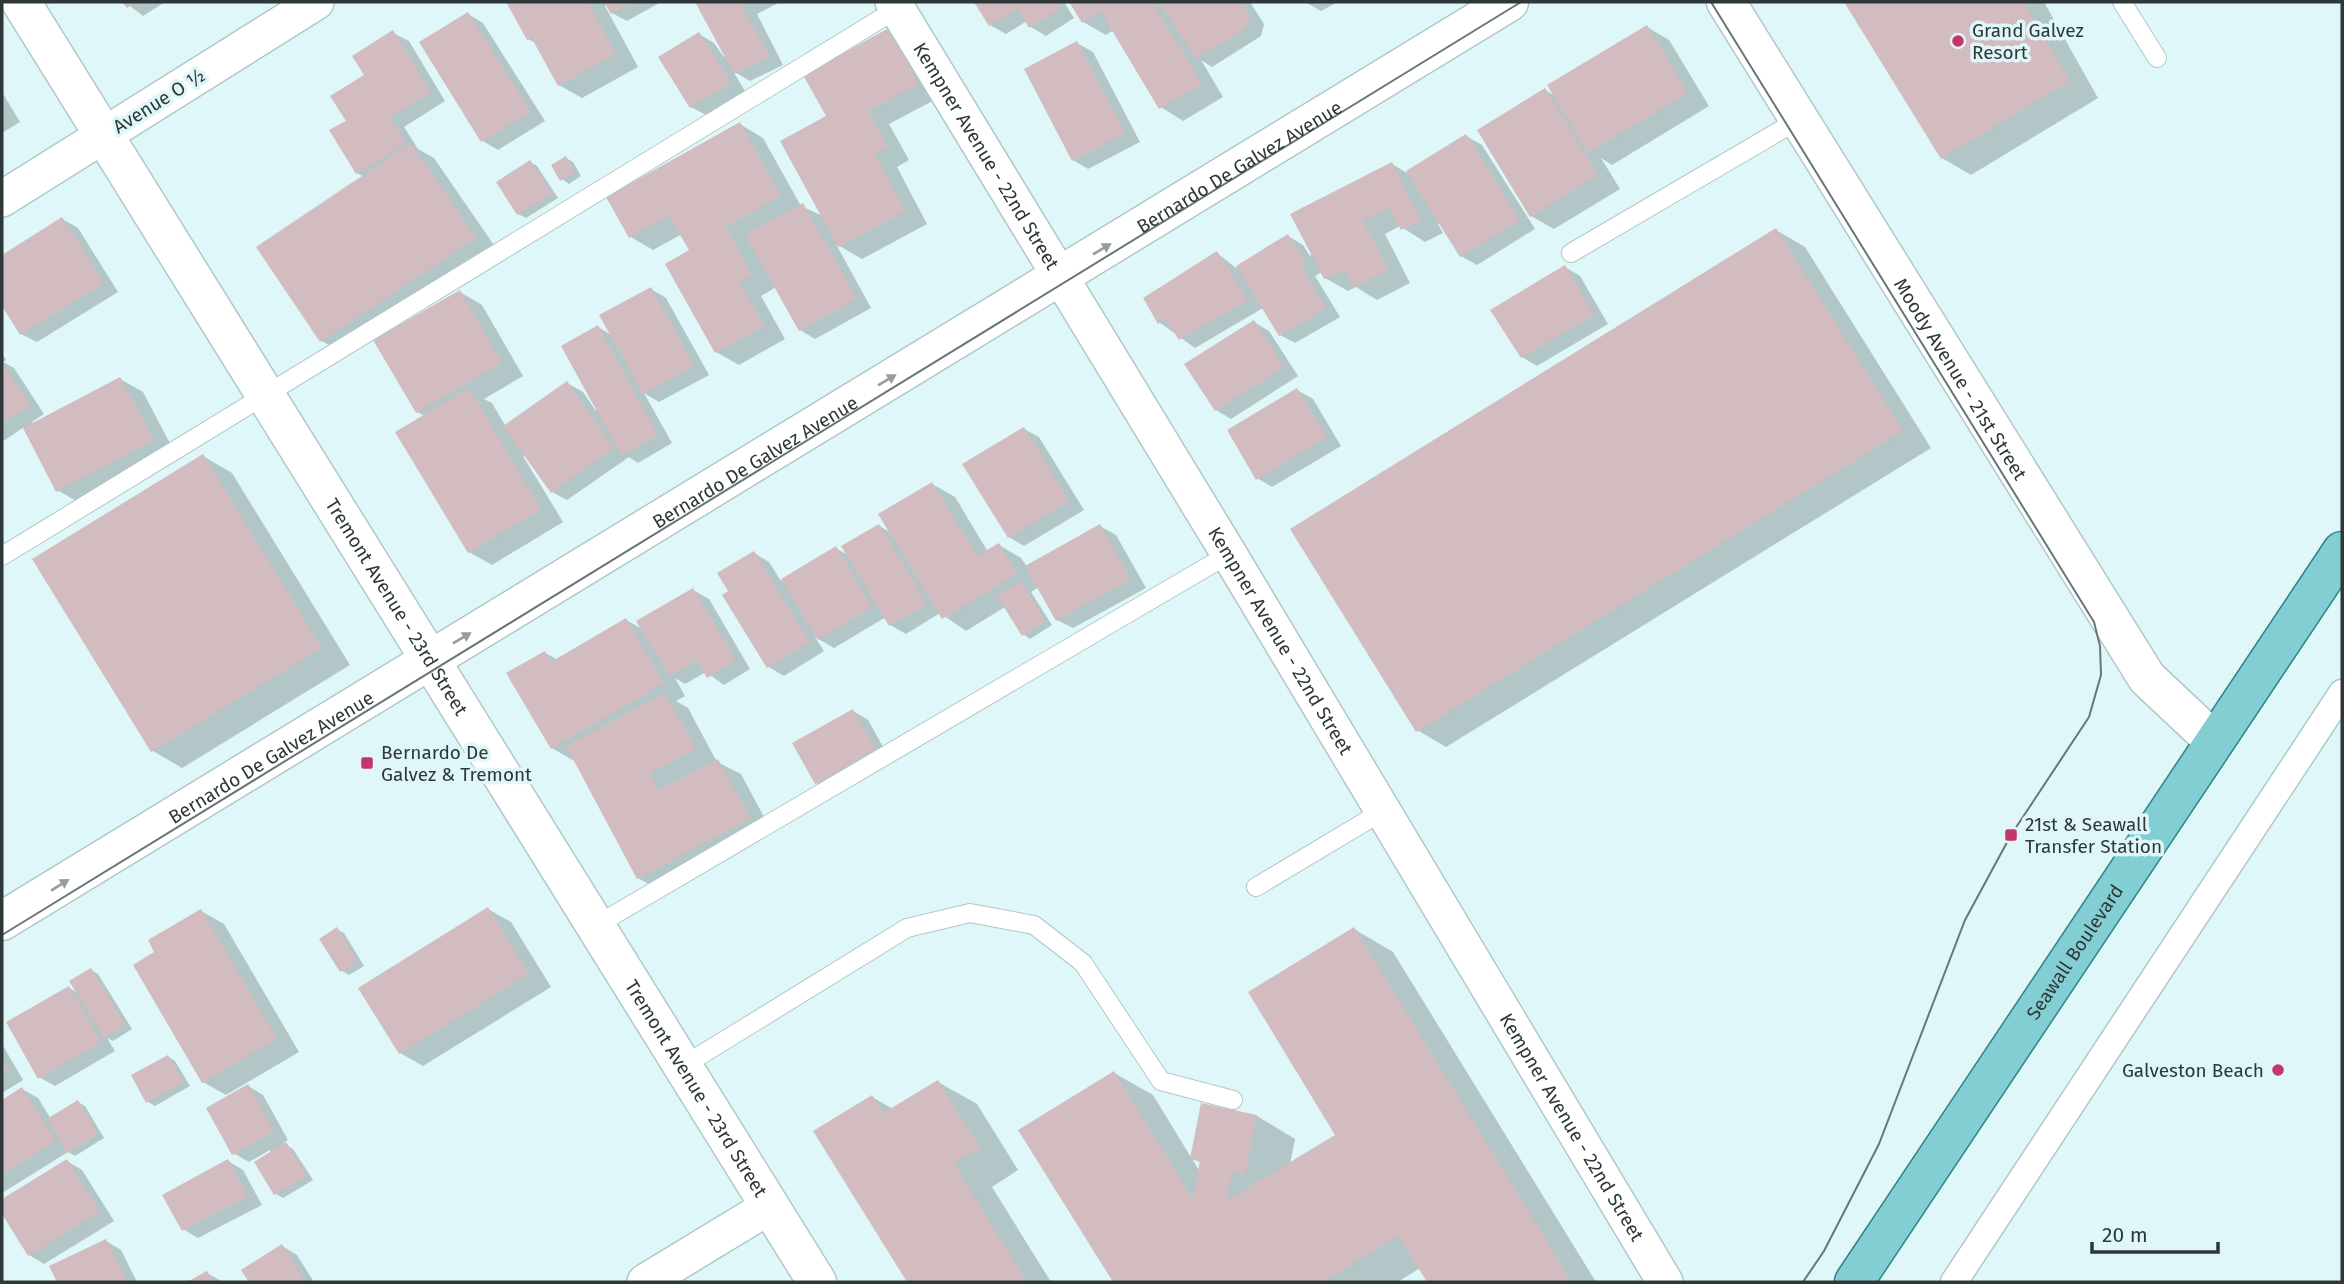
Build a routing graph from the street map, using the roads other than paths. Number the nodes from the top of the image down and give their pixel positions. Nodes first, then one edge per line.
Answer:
1 (21, 2) edge
2 (316, 2) edge
3 (1509, 2) edge
4 (1726, 2) edge
5 (2122, 2) edge
6 (900, 4) edge
7 (2157, 58) dead end
8 (1800, 119) junction
9 (104, 136) junction
10 (2, 199) edge
11 (1572, 253) dead end
12 (1058, 275) junction
13 (265, 394) junction
14 (2342, 551) edge
15 (1230, 554) junction
16 (2, 556) edge
17 (429, 658) junction
18 (2342, 693) edge
19 (2214, 741) junction
20 (1383, 811) junction
21 (1256, 887) dead end
22 (2, 921) edge
23 (595, 926) junction
24 (683, 1066) junction
25 (1233, 1100) dead end
26 (770, 1206) junction
27 (645, 1282) edge
28 (817, 1282) edge
29 (1665, 1282) edge
30 (1854, 1282) edge
31 (1954, 1282) edge

1 - 9 main road, Tremont Avenue - 23rd Street
2 - 9 street, Avenue O ½
12 -> 3 main road, Bernardo De Galvez Avenue
4 - 8 main road, Moody Avenue - 21st Street
5 - 7 lane
6 - 12 street, Kempner Avenue - 22nd Street
6 - 13 lane
8 - 11 lane
8 - 19 main road, Moody Avenue - 21st Street
9 - 10 street, Avenue O ½
9 - 13 main road, Tremont Avenue - 23rd Street
12 - 15 street, Kempner Avenue - 22nd Street
17 -> 12 main road, Bernardo De Galvez Avenue
13 - 16 lane
13 - 17 main road, Tremont Avenue - 23rd Street
14 - 19 main road, Seawall Boulevard
15 - 20 street, Kempner Avenue - 22nd Street
15 - 23 lane
22 -> 17 main road, Bernardo De Galvez Avenue
17 - 23 main road, Tremont Avenue - 23rd Street
18 - 31 street
19 - 30 main road, Seawall Boulevard
20 - 21 lane
20 - 29 street, Kempner Avenue - 22nd Street
23 - 24 main road, Tremont Avenue - 23rd Street
24 - 25 lane
24 - 26 main road, Tremont Avenue - 23rd Street
26 - 27 street
26 - 28 main road, Tremont Avenue - 23rd Street

